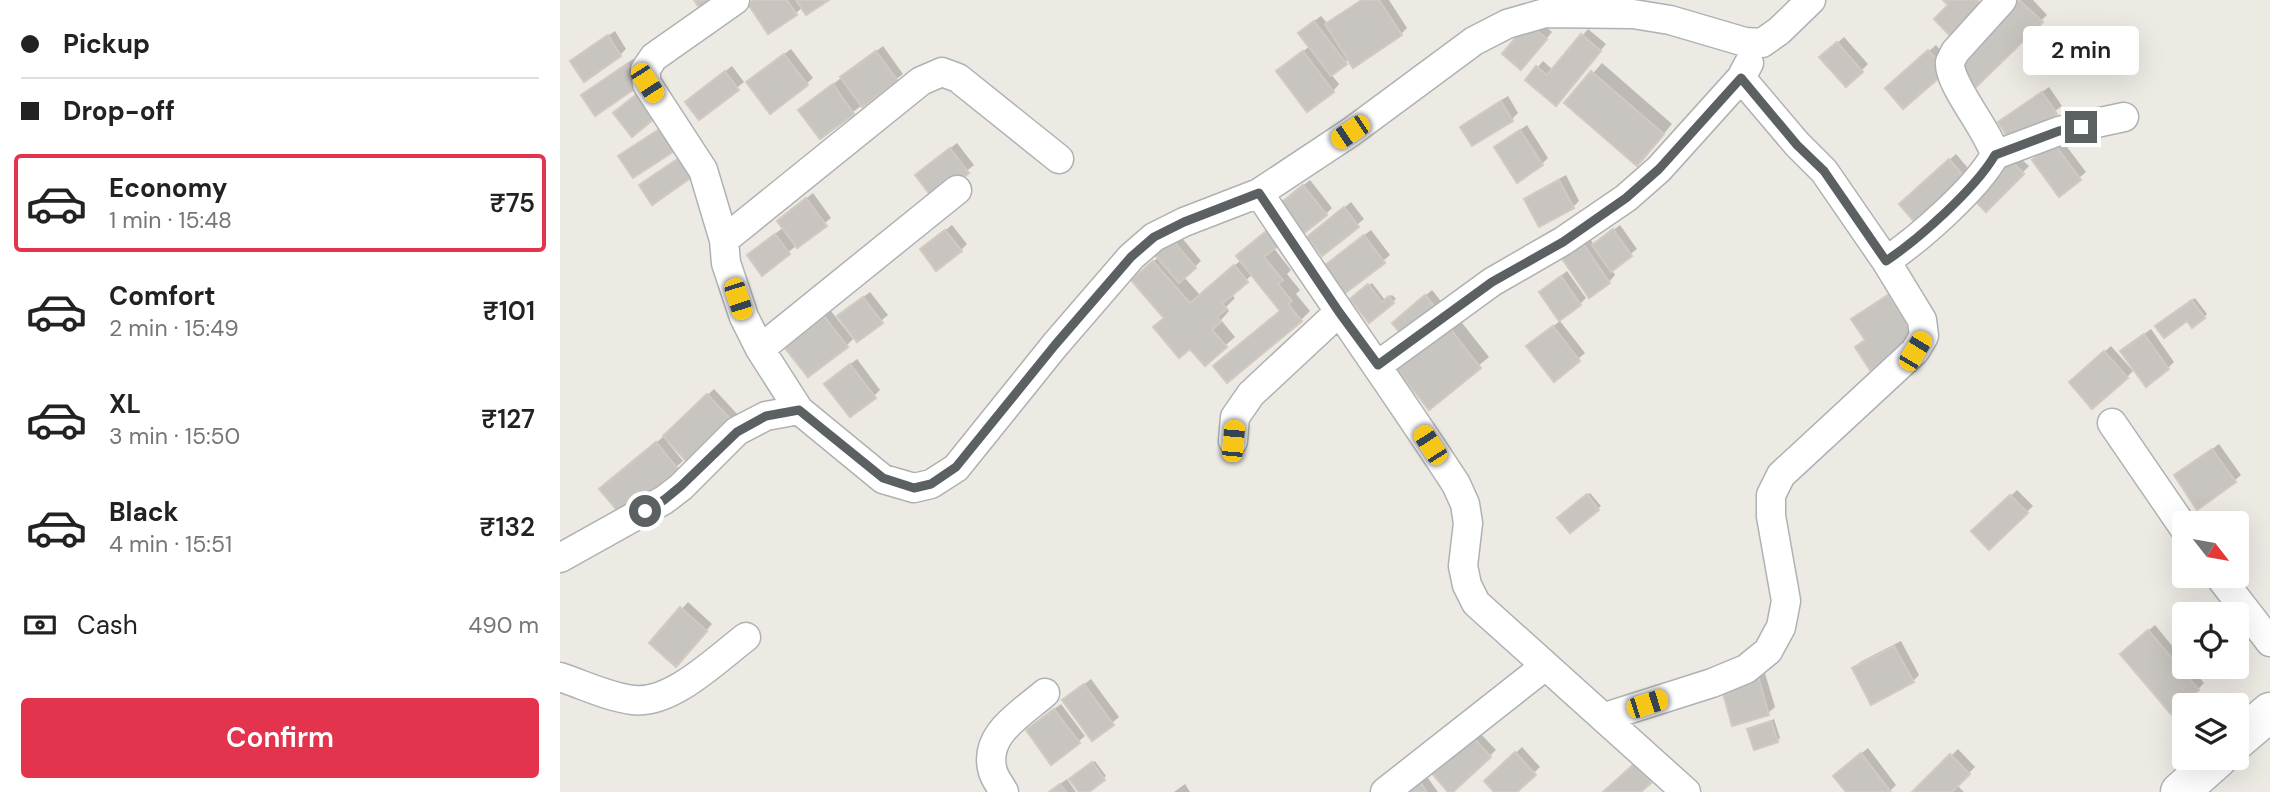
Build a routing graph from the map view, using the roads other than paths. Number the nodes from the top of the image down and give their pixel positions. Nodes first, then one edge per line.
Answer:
1 (735, 0) edge
2 (1811, 0) edge
3 (2001, 0) edge
4 (1762, 43) junction
5 (1741, 78) junction
6 (2124, 117) dead end
7 (1995, 155) junction
8 (1059, 159) dead end
9 (957, 190) dead end
10 (1259, 193) junction
11 (724, 240) junction
12 (1886, 261) junction
13 (1339, 312) junction
14 (760, 349) junction
15 (1378, 365) junction
16 (799, 410) junction
17 (2112, 423) dead end
18 (1233, 441) dead end
19 (2172, 511) edge
20 (560, 558) edge
21 (2227, 588) edge
22 (746, 637) dead end
23 (2270, 642) edge
24 (1545, 666) junction
25 (560, 677) edge
26 (1045, 693) dead end
27 (2270, 712) edge
28 (1605, 717) junction
29 (2249, 730) edge
30 (2205, 770) edge
31 (1004, 792) edge
32 (1385, 792) edge
33 (1686, 792) edge
34 (2180, 792) edge

1 - 11 street
2 - 4 street
3 - 7 street
4 - 5 street
4 - 10 street
5 - 12 street
5 - 15 street
6 - 7 street
7 - 12 street
8 - 11 street
9 - 14 street
10 - 13 street
10 - 16 street
11 - 14 street
12 - 28 street
13 - 15 street
13 - 18 street
14 - 16 street
15 - 24 street
16 - 20 street
17 - 19 street
21 - 23 street
22 - 25 street
24 - 28 street
24 - 32 street
26 - 31 street
27 - 29 main road
28 - 33 street
30 - 34 main road

